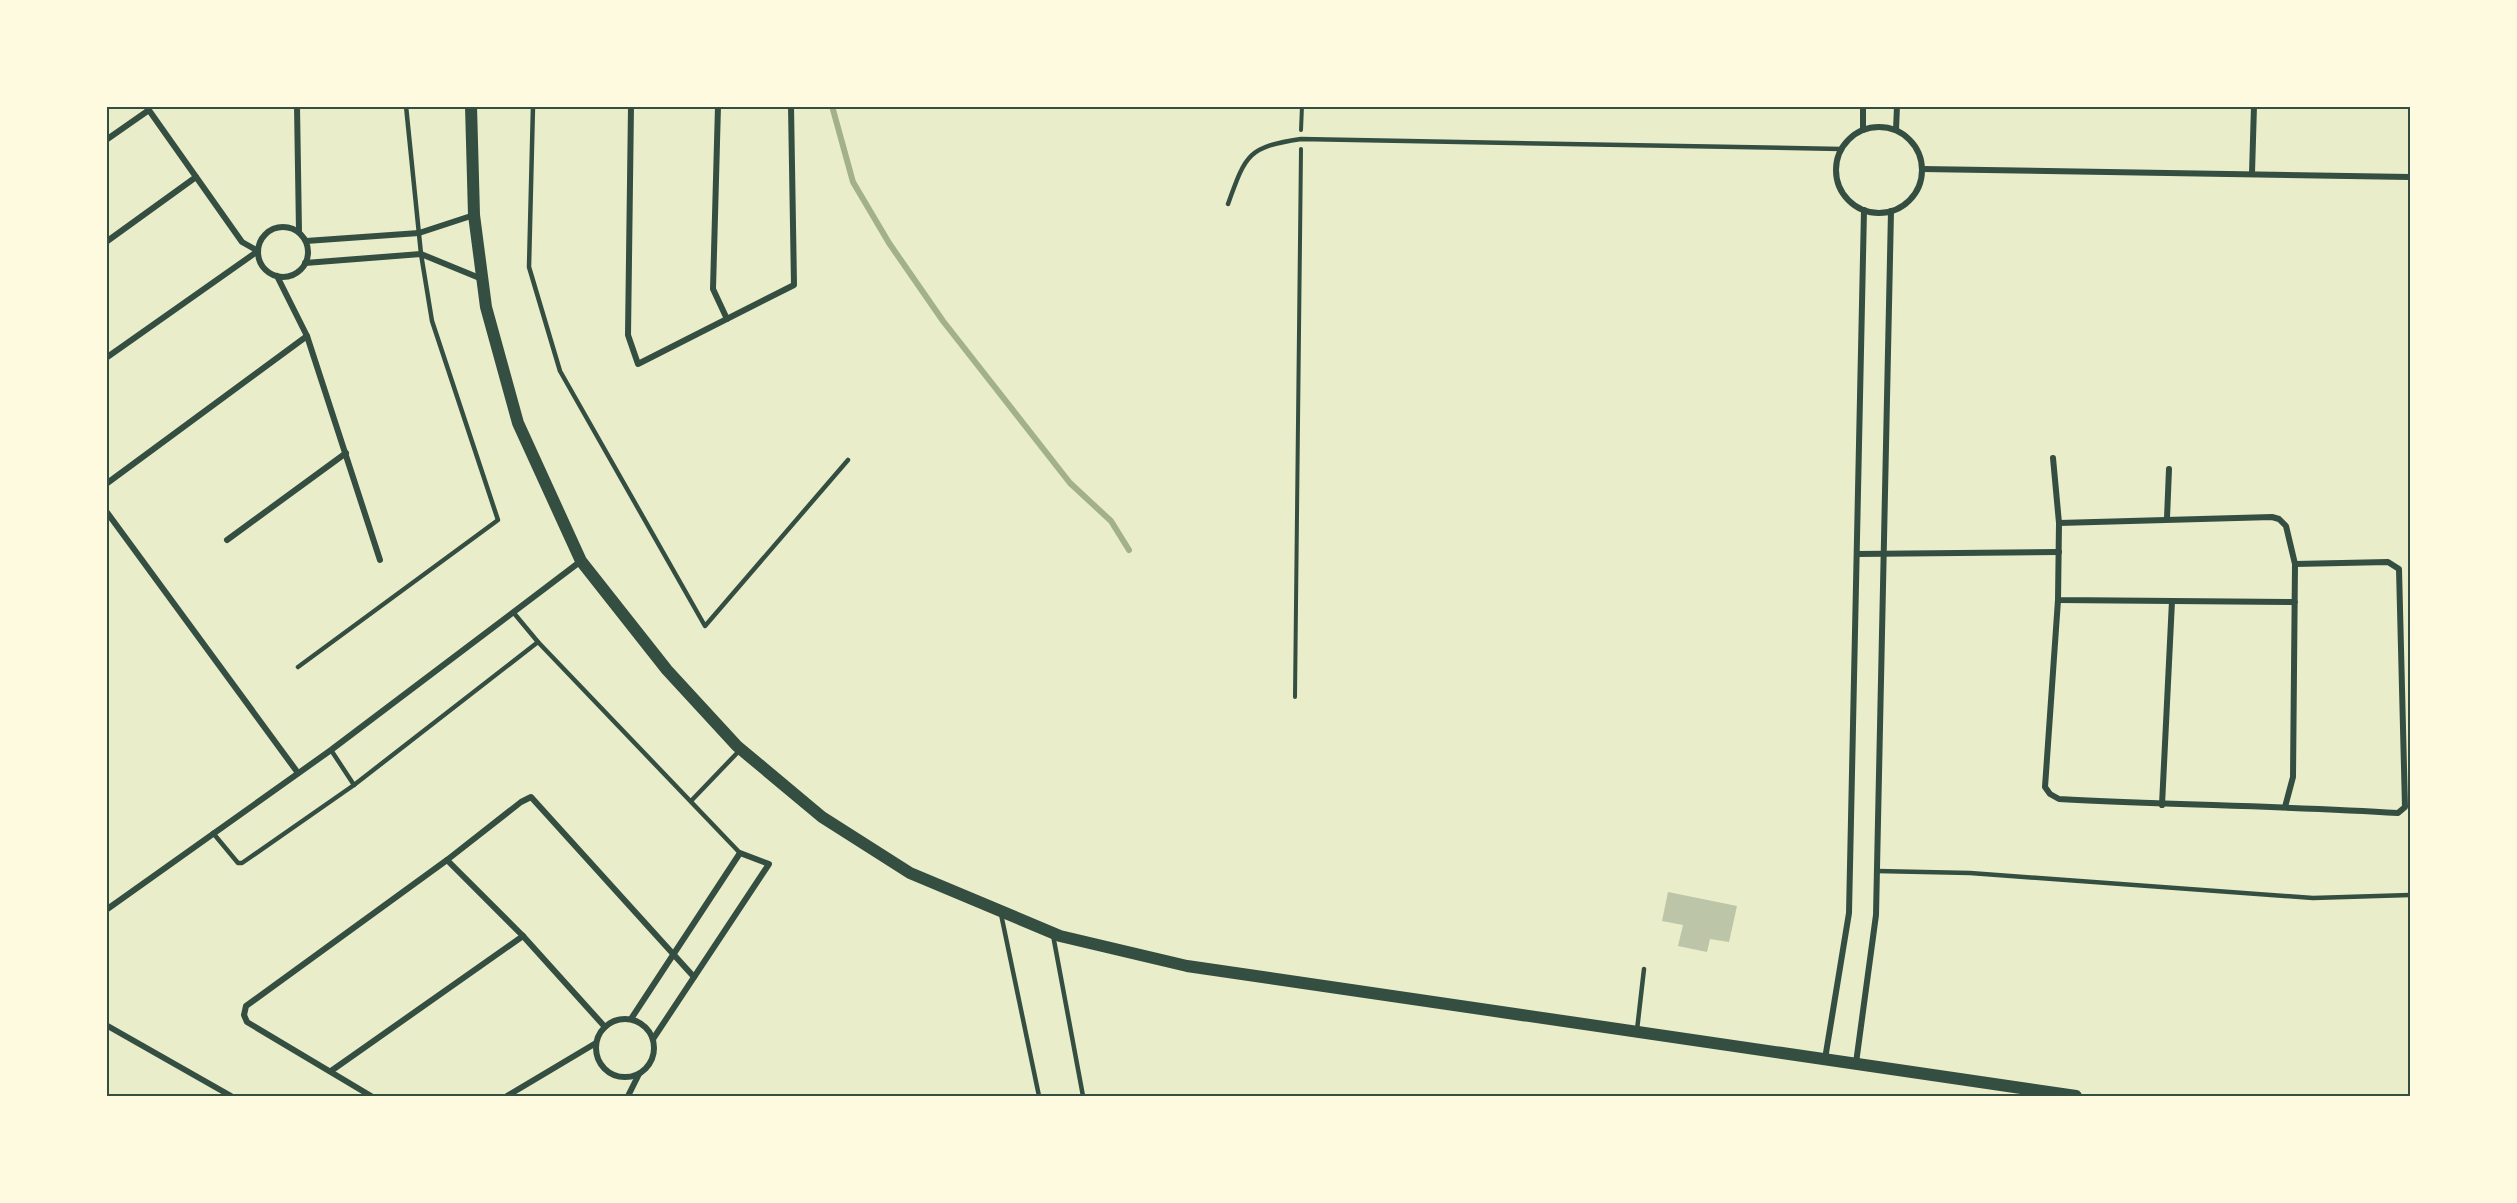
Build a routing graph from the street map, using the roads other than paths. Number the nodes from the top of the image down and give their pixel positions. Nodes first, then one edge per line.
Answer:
1 (297, 106) edge
2 (406, 106) edge
3 (471, 106) edge
4 (533, 106) edge
5 (632, 106) edge
6 (718, 106) edge
7 (791, 106) edge
8 (1863, 106) edge
9 (1897, 106) edge
10 (2254, 106) edge
11 (148, 108) edge
12 (1863, 130) junction
13 (1896, 130) junction
14 (106, 140) edge
15 (1841, 149) junction
16 (1922, 170) junction
17 (2252, 173) junction
18 (196, 177) junction
19 (2410, 177) edge
20 (1228, 204) dead end
21 (1864, 210) junction
22 (1891, 211) junction
23 (474, 215) junction
24 (299, 232) junction
25 (418, 233) junction
26 (306, 241) junction
27 (106, 242) edge
28 (258, 251) junction
29 (421, 254) junction
30 (305, 263) junction
31 (277, 276) junction
32 (482, 279) junction
33 (727, 319) junction
34 (307, 336) junction
35 (106, 358) edge
36 (346, 453) junction
37 (2053, 458) dead end
38 (848, 460) dead end
39 (2169, 469) dead end
40 (106, 484) edge
41 (106, 511) edge
42 (2167, 518) junction
43 (2059, 523) junction
44 (227, 540) dead end
45 (2059, 552) junction
46 (1884, 553) junction
47 (1857, 554) junction
48 (381, 560) dead end
49 (580, 561) junction
50 (2295, 564) junction
51 (2058, 600) junction
52 (2172, 601) junction
53 (2295, 602) junction
54 (513, 612) junction
55 (538, 642) junction
56 (298, 667) dead end
57 (741, 749) junction
58 (331, 750) junction
59 (298, 773) junction
60 (354, 785) junction
61 (691, 801) junction
62 (2162, 805) junction
63 (2285, 807) junction
64 (213, 833) junction
65 (740, 853) junction
66 (447, 860) junction
67 (1877, 871) junction
68 (2410, 895) edge
69 (106, 910) edge
70 (1001, 911) junction
71 (1052, 932) junction
72 (523, 936) junction
73 (673, 954) junction
74 (1644, 969) dead end
75 (694, 977) junction
76 (631, 1019) junction
77 (106, 1025) edge
78 (604, 1027) junction
79 (1637, 1032) junction
80 (653, 1039) junction
81 (596, 1043) junction
82 (1825, 1059) junction
83 (1856, 1064) junction
84 (331, 1071) junction
85 (639, 1074) junction
86 (231, 1096) edge
87 (371, 1096) edge
88 (507, 1096) edge
89 (628, 1096) edge
90 (1039, 1096) edge
91 (1083, 1096) edge
92 (2076, 1096) edge

1 - 24 street
2 - 25 lane
3 - 23 main road
4 - 38 lane
5 - 33 street
6 - 33 street
7 - 33 street
8 - 12 street
9 - 13 street
10 - 17 street
11 - 14 street
11 - 18 street
12 - 13 street
12 - 15 street
13 - 16 street
15 - 20 lane
15 - 21 street
16 - 17 street
16 - 22 street
17 - 19 street
18 - 27 street
18 - 28 street
21 - 22 street
21 - 47 street
22 - 46 street
23 - 25 street
23 - 32 main road
24 - 26 street
24 - 28 street
25 - 26 street
25 - 29 lane
26 - 30 street
28 - 31 street
28 - 35 street
29 - 30 street
29 - 32 street
29 - 56 lane
30 - 31 street
31 - 34 street
32 - 49 main road
34 - 36 street
34 - 40 street
36 - 44 street
36 - 48 street
37 - 43 street
39 - 42 street
41 - 59 street
42 - 43 street
42 - 50 street
43 - 45 street
45 - 46 street
45 - 51 street
46 - 47 street
46 - 67 street
47 - 82 street
49 - 54 street
49 - 57 main road
50 - 53 street
50 - 63 street
51 - 52 street
51 - 62 street
52 - 53 street
52 - 62 street
53 - 63 street
54 - 55 lane
54 - 58 street
55 - 60 lane
55 - 61 lane
57 - 61 lane
57 - 70 main road
58 - 59 street
58 - 60 lane
59 - 64 street
60 - 64 lane
61 - 65 lane
62 - 63 street
64 - 69 street
65 - 73 street
65 - 75 street
66 - 72 street
66 - 73 street
66 - 84 street
67 - 68 lane
67 - 83 street
70 - 71 main road
70 - 90 lane
71 - 79 main road
71 - 91 lane
72 - 78 street
72 - 84 street
73 - 75 street
73 - 76 street
74 - 79 lane
75 - 80 street
76 - 78 street
76 - 80 street
77 - 86 street
78 - 81 street
79 - 82 main road
80 - 85 street
81 - 85 street
81 - 88 street
82 - 83 main road
83 - 92 main road
84 - 87 street
85 - 89 street

